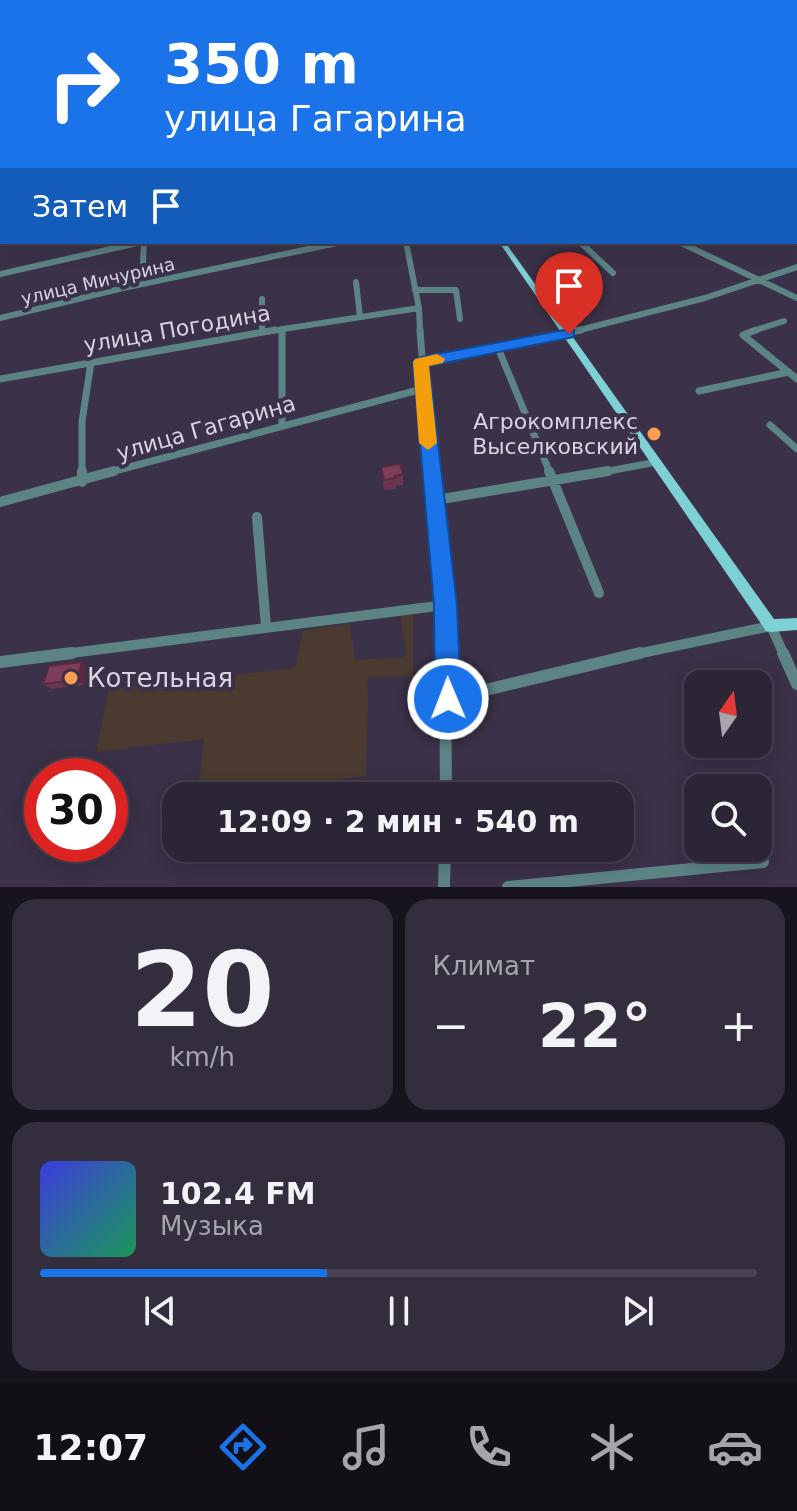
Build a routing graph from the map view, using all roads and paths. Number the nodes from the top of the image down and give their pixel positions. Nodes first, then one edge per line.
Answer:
1 (134, 244) edge
2 (143, 244) edge
3 (324, 244) edge
4 (406, 244) edge
5 (503, 244) edge
6 (582, 244) edge
7 (683, 244) edge
8 (797, 267) edge
9 (613, 273) dead end
10 (0, 274) edge
11 (761, 280) junction
12 (356, 282) dead end
13 (142, 284) junction
14 (415, 290) junction
15 (797, 298) edge
16 (262, 299) dead end
17 (419, 308) junction
18 (360, 317) junction
19 (0, 318) edge
20 (460, 319) dead end
21 (784, 321) dead end
22 (282, 329) junction
23 (262, 332) junction
24 (569, 334) junction
25 (498, 348) junction
26 (91, 362) junction
27 (421, 362) junction
28 (789, 372) junction
29 (0, 379) edge
30 (797, 379) edge
31 (422, 389) junction
32 (699, 391) dead end
33 (770, 425) dead end
34 (282, 426) junction
35 (797, 449) edge
36 (657, 462) junction
37 (82, 482) junction
38 (554, 482) junction
39 (436, 500) junction
40 (0, 502) edge
41 (257, 517) dead end
42 (599, 593) dead end
43 (445, 605) junction
44 (797, 624) edge
45 (771, 626) junction
46 (266, 627) junction
47 (0, 662) edge
48 (797, 684) edge
49 (448, 699) junction
50 (446, 782) edge
51 (445, 862) edge
52 (763, 862) dead end
53 (444, 887) edge
54 (508, 887) edge

1 - 10 street
2 - 13 street
3 - 13 street, улица Мичурина
4 - 14 street
5 - 24 main road
6 - 9 street
7 - 11 street
8 - 11 street
11 - 15 street
11 - 24 street
12 - 18 street
13 - 19 street, улица Мичурина
14 - 17 street
14 - 20 street
16 - 23 street
17 - 18 street, улица Погодина
17 - 27 street
18 - 22 street, улица Погодина
21 - 28 street
22 - 23 street, улица Погодина
22 - 34 street
23 - 26 street, улица Погодина
24 - 25 street
24 - 36 main road
25 - 27 street
25 - 38 street
26 - 29 street, улица Погодина
26 - 37 street
27 - 31 street
28 - 30 street
28 - 32 street
31 - 34 street, улица Гагарина
31 - 39 street
33 - 35 street
34 - 37 street, улица Гагарина
36 - 38 street
36 - 45 main road
37 - 40 street, улица Гагарина
38 - 39 street
38 - 42 street
39 - 43 street
41 - 46 street
43 - 46 street
43 - 49 street
44 - 45 main road
45 - 48 street
45 - 49 street
46 - 47 street
49 - 50 street
51 - 53 street
52 - 54 street

